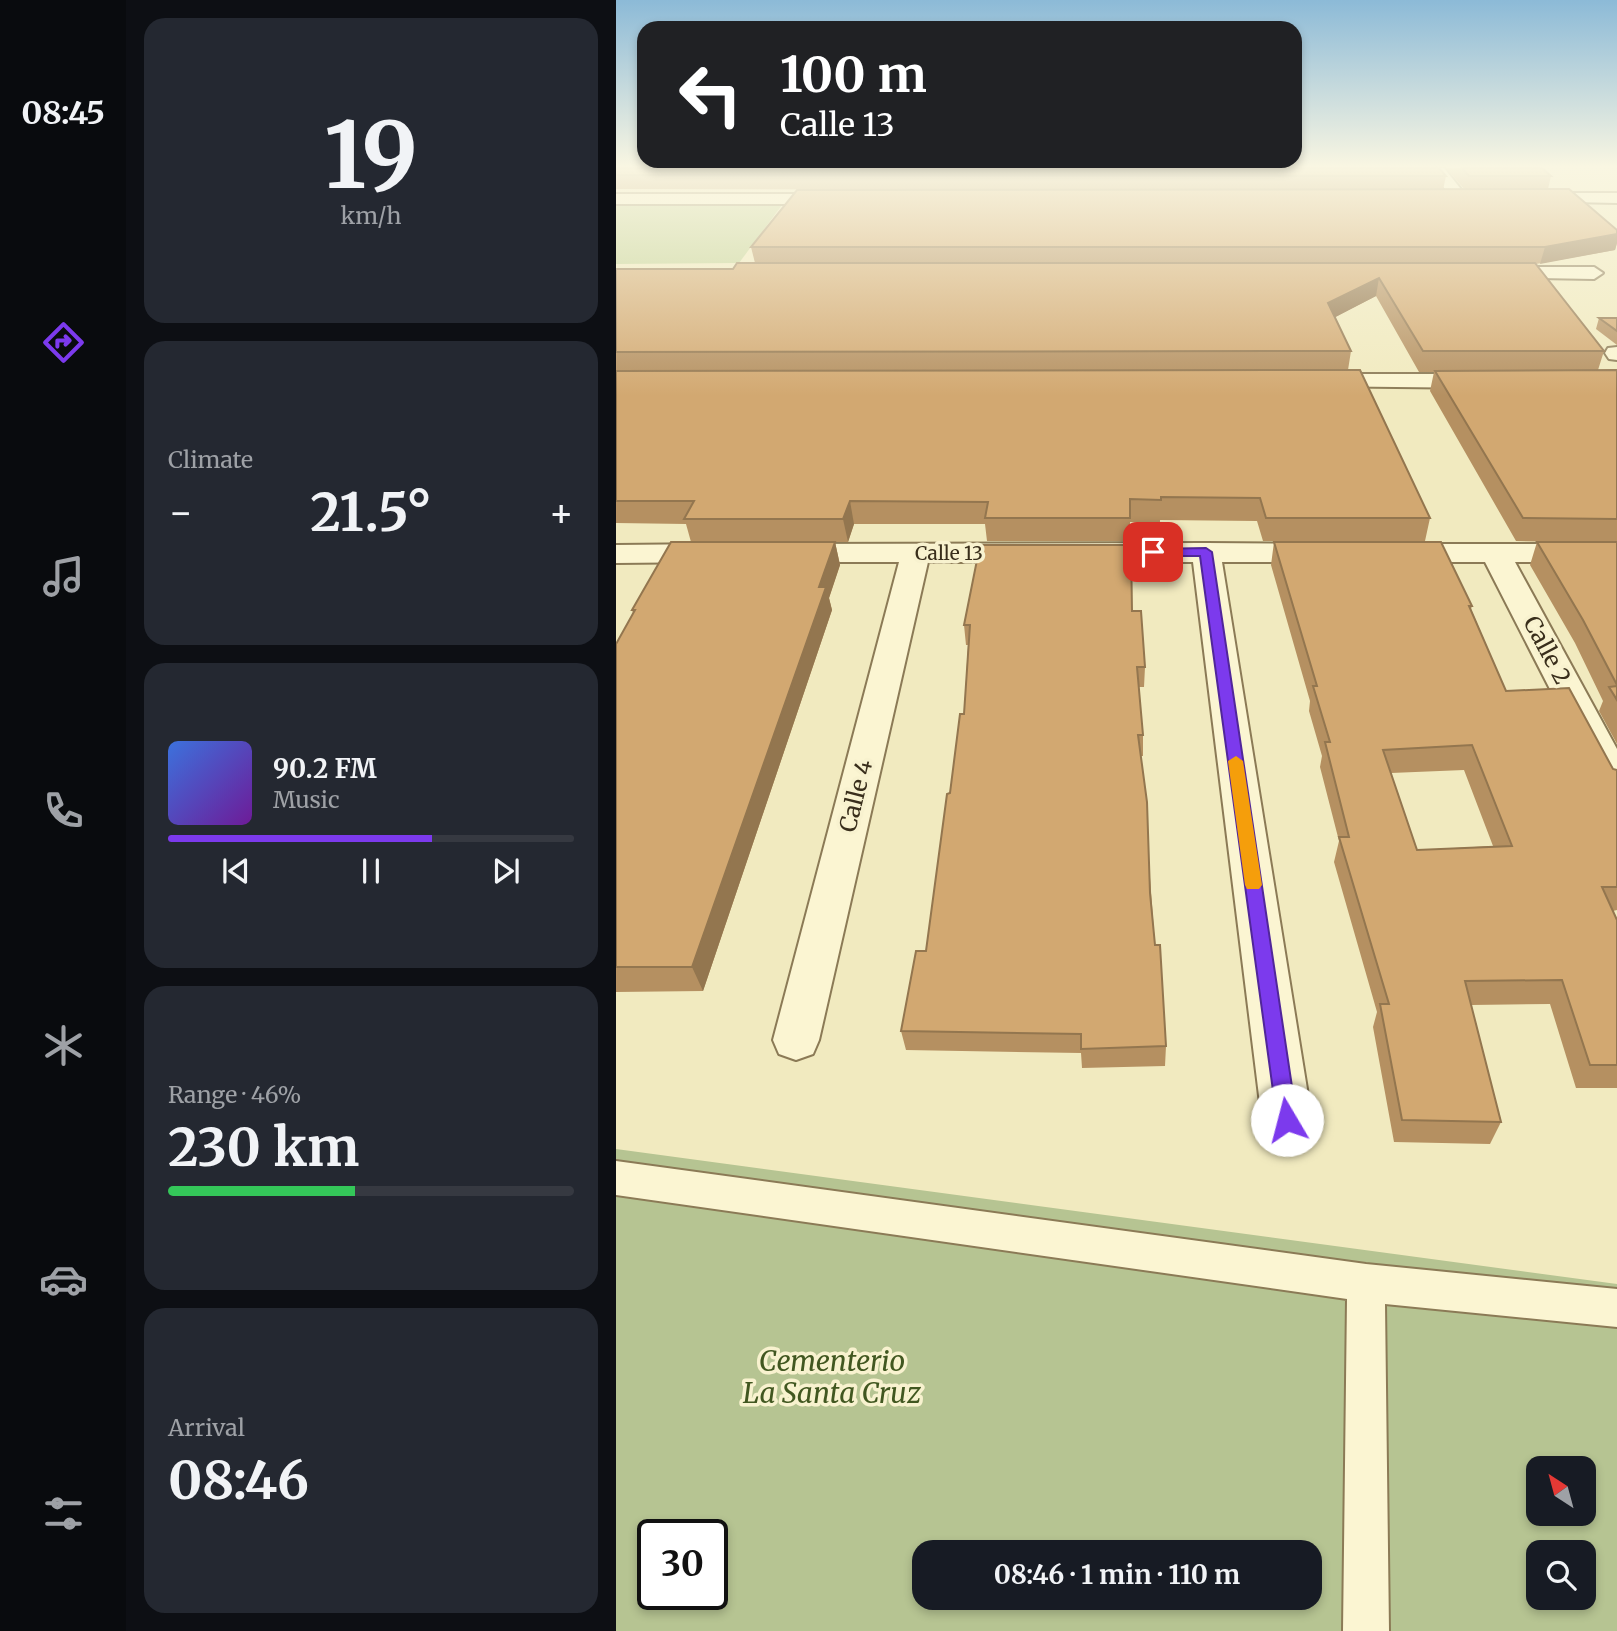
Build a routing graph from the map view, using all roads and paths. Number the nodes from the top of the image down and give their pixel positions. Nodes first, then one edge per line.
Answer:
1 (1469, 273) edge
2 (1594, 273) dead end
3 (1294, 381) edge
4 (1512, 381) edge
5 (1206, 552) junction
6 (916, 553) junction
7 (1617, 553) edge
8 (1496, 554) junction
9 (618, 557) edge
10 (1617, 783) edge
11 (796, 1040) dead end
12 (1287, 1120) dead end
13 (616, 1178) edge
14 (1366, 1283) junction
15 (1617, 1308) edge
16 (1366, 1631) edge

1 - 2 street
3 - 4 street
5 - 6 street, Calle 13
5 - 8 street, Calle 13
5 - 12 street
6 - 9 street, Calle 13
6 - 11 street, Calle 4
7 - 8 street, Calle 13
8 - 10 street, Calle 2
13 - 14 lane
14 - 15 lane
14 - 16 lane

